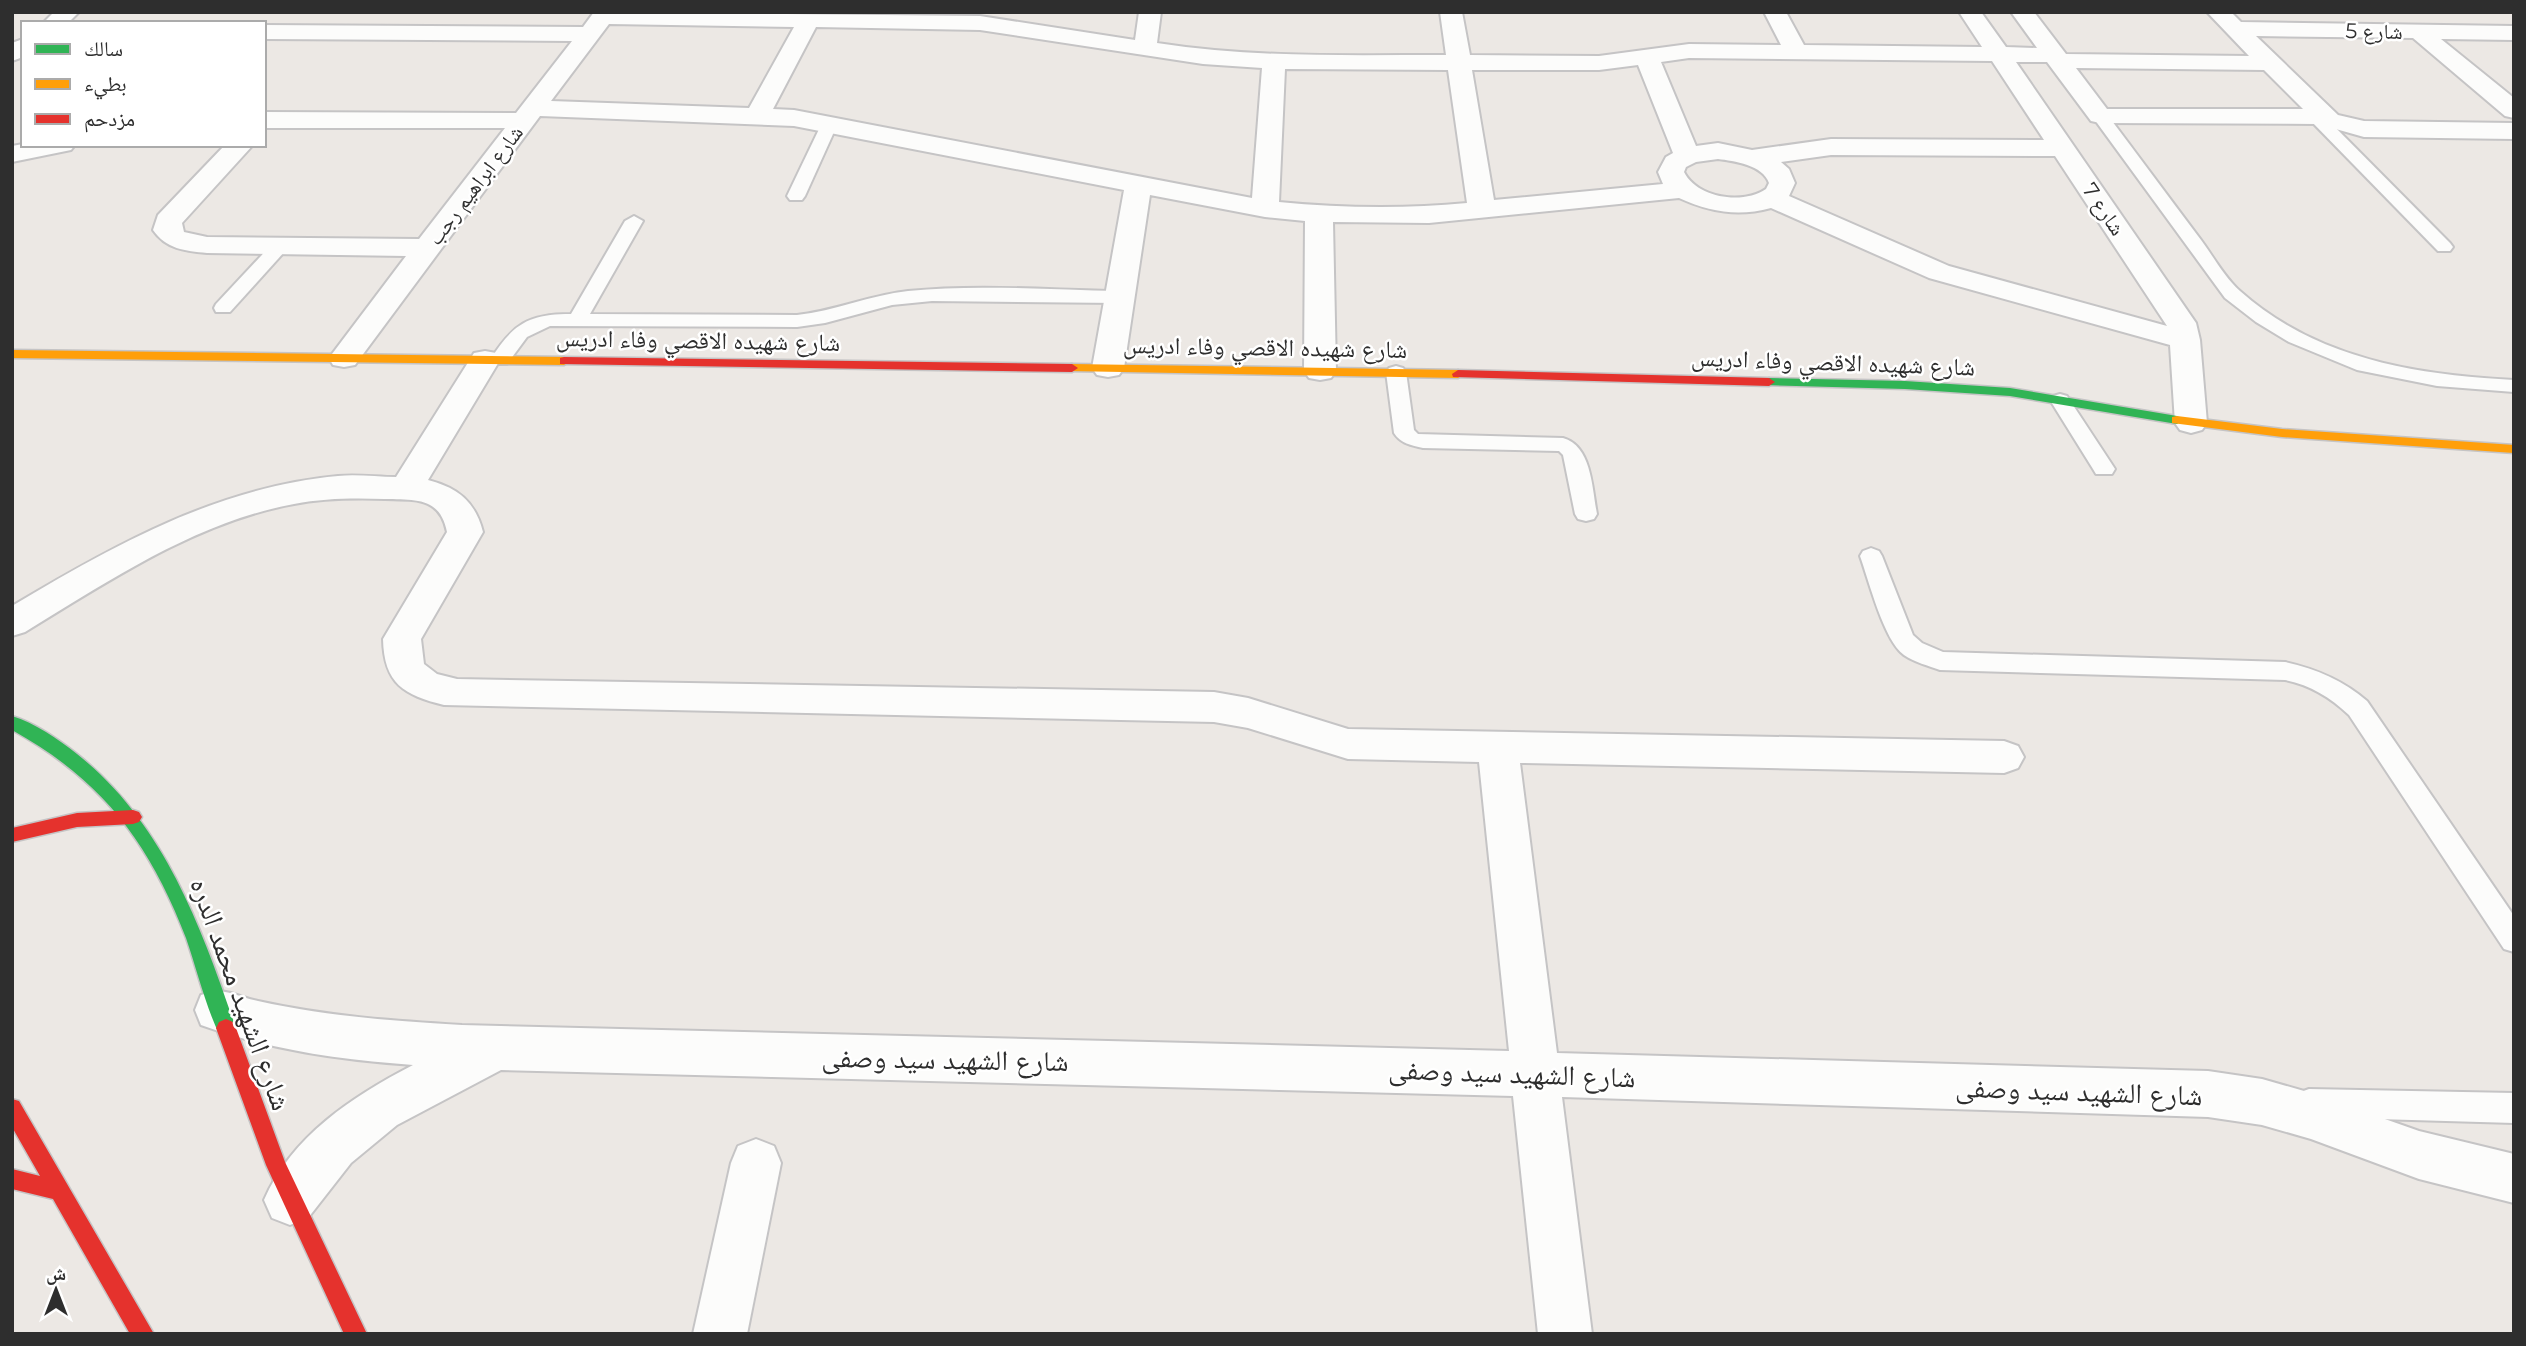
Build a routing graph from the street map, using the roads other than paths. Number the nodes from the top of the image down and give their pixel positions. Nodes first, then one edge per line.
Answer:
1 (1150, 12) edge
2 (1451, 12) edge
3 (1775, 12) edge
4 (1970, 12) edge
5 (2022, 12) edge
6 (957, 17) edge
7 (809, 20) junction
8 (600, 21) edge
9 (2226, 21) edge
10 (266, 32) edge
11 (2419, 32) junction
12 (2514, 33) edge
13 (1145, 48) junction
14 (1796, 52) junction
15 (1998, 54) junction
16 (1647, 57) junction
17 (2056, 58) junction
18 (1273, 62) junction
19 (1459, 63) junction
20 (2269, 64) junction
21 (2514, 111) edge
22 (529, 114) junction
23 (757, 115) junction
24 (2100, 116) junction
25 (2319, 117) junction
26 (266, 120) edge
27 (830, 123) junction
28 (2514, 131) edge
29 (51, 147) edge
30 (238, 147) edge
31 (2062, 148) junction
32 (12, 154) edge
33 (1687, 155) junction
34 (1753, 158) junction
35 (1138, 183) junction
36 (1681, 190) junction
37 (796, 196) dead end
38 (1772, 198) junction
39 (1265, 209) junction
40 (1482, 211) junction
41 (1319, 214) junction
42 (634, 220) dead end
43 (279, 246) junction
44 (2444, 247) dead end
45 (428, 248) junction
46 (1119, 296) junction
47 (223, 308) dead end
48 (577, 320) junction
49 (2185, 340) junction
50 (12, 354) edge
51 (344, 358) junction
52 (492, 360) junction
53 (1108, 368) junction
54 (1320, 371) junction
55 (1396, 372) junction
56 (2514, 386) edge
57 (2060, 400) junction
58 (2191, 423) junction
59 (2514, 449) edge
60 (2104, 469) dead end
61 (406, 489) junction
62 (1586, 514) dead end
63 (1871, 556) dead end
64 (12, 623) edge
65 (12, 722) edge
66 (1498, 747) junction
67 (2004, 757) dead end
68 (133, 817) junction
69 (12, 835) edge
70 (2514, 940) edge
71 (219, 1010) junction
72 (498, 1048) junction
73 (1536, 1074) junction
74 (2262, 1101) junction
75 (12, 1108) edge
76 (2514, 1108) edge
77 (756, 1163) dead end
78 (12, 1178) edge
79 (2514, 1179) edge
80 (61, 1191) junction
81 (290, 1200) junction
82 (143, 1334) edge
83 (356, 1334) edge
84 (720, 1334) edge
85 (1565, 1334) edge

1 - 13 street
2 - 19 street
3 - 14 street
4 - 15 street, شارع 7
5 - 17 street
6 - 7 street
6 - 13 street
7 - 8 street
7 - 23 street
8 - 10 street
8 - 22 street, شارع ابراهيم رجب
9 - 11 street, شارع 5
9 - 20 street
11 - 12 street, شارع 5
11 - 21 street
13 - 18 street
14 - 15 street
14 - 16 street
15 - 17 street
15 - 31 street, شارع 7
16 - 19 street
16 - 33 street
17 - 20 street
17 - 24 street
18 - 19 street
18 - 39 street
19 - 40 street
20 - 25 street
22 - 23 street
22 - 26 street
22 - 45 street, شارع ابراهيم رجب
23 - 27 street
24 - 25 street
24 - 56 lane
25 - 28 street
25 - 44 lane
27 - 35 street
27 - 37 lane
29 - 32 street
30 - 43 street
31 - 34 street
31 - 49 street, شارع 7
33 - 34 street
33 - 36 street
34 - 38 street
35 - 39 street
35 - 46 street
36 - 38 street
36 - 40 street
38 - 49 street
39 - 41 street
40 - 41 street
41 - 54 street
42 - 48 lane
43 - 45 street
43 - 47 lane
45 - 51 street, شارع ابراهيم رجب
46 - 48 lane
46 - 53 street
48 - 52 lane
49 - 58 street, شارع 7
50 - 51 street, شارع شهيده الاقصي وفاء ادريس
51 - 52 street, شارع شهيده الاقصي وفاء ادريس
52 - 53 street, شارع شهيده الاقصي وفاء ادريس
52 - 61 street
53 - 54 street, شارع شهيده الاقصي وفاء ادريس
54 - 55 street, شارع شهيده الاقصي وفاء ادريس
55 - 57 street, شارع شهيده الاقصي وفاء ادريس
55 - 62 lane
57 - 58 street, شارع شهيده الاقصي وفاء ادريس
57 - 60 lane
58 - 59 street, شارع شهيده الاقصي وفاء ادريس
61 - 64 street
61 - 66 street
63 - 70 lane
65 - 68 street, شارع الشهيد محمد الدره
66 - 67 street
66 - 73 street
68 - 69 street
68 - 71 street, شارع الشهيد محمد الدره
71 - 72 street, شارع الشهيد سيد وصفى
71 - 81 street, شارع الشهيد محمد الدره
72 - 73 street, شارع الشهيد سيد وصفى
72 - 81 street, شارع الشهيد سيد وصفى
73 - 74 street, شارع الشهيد سيد وصفى
73 - 85 street
74 - 76 lane
74 - 79 street, شارع الشهيد سيد وصفى
75 - 80 street
77 - 84 street
78 - 80 street
80 - 82 street
81 - 83 street, شارع الشهيد محمد الدره

